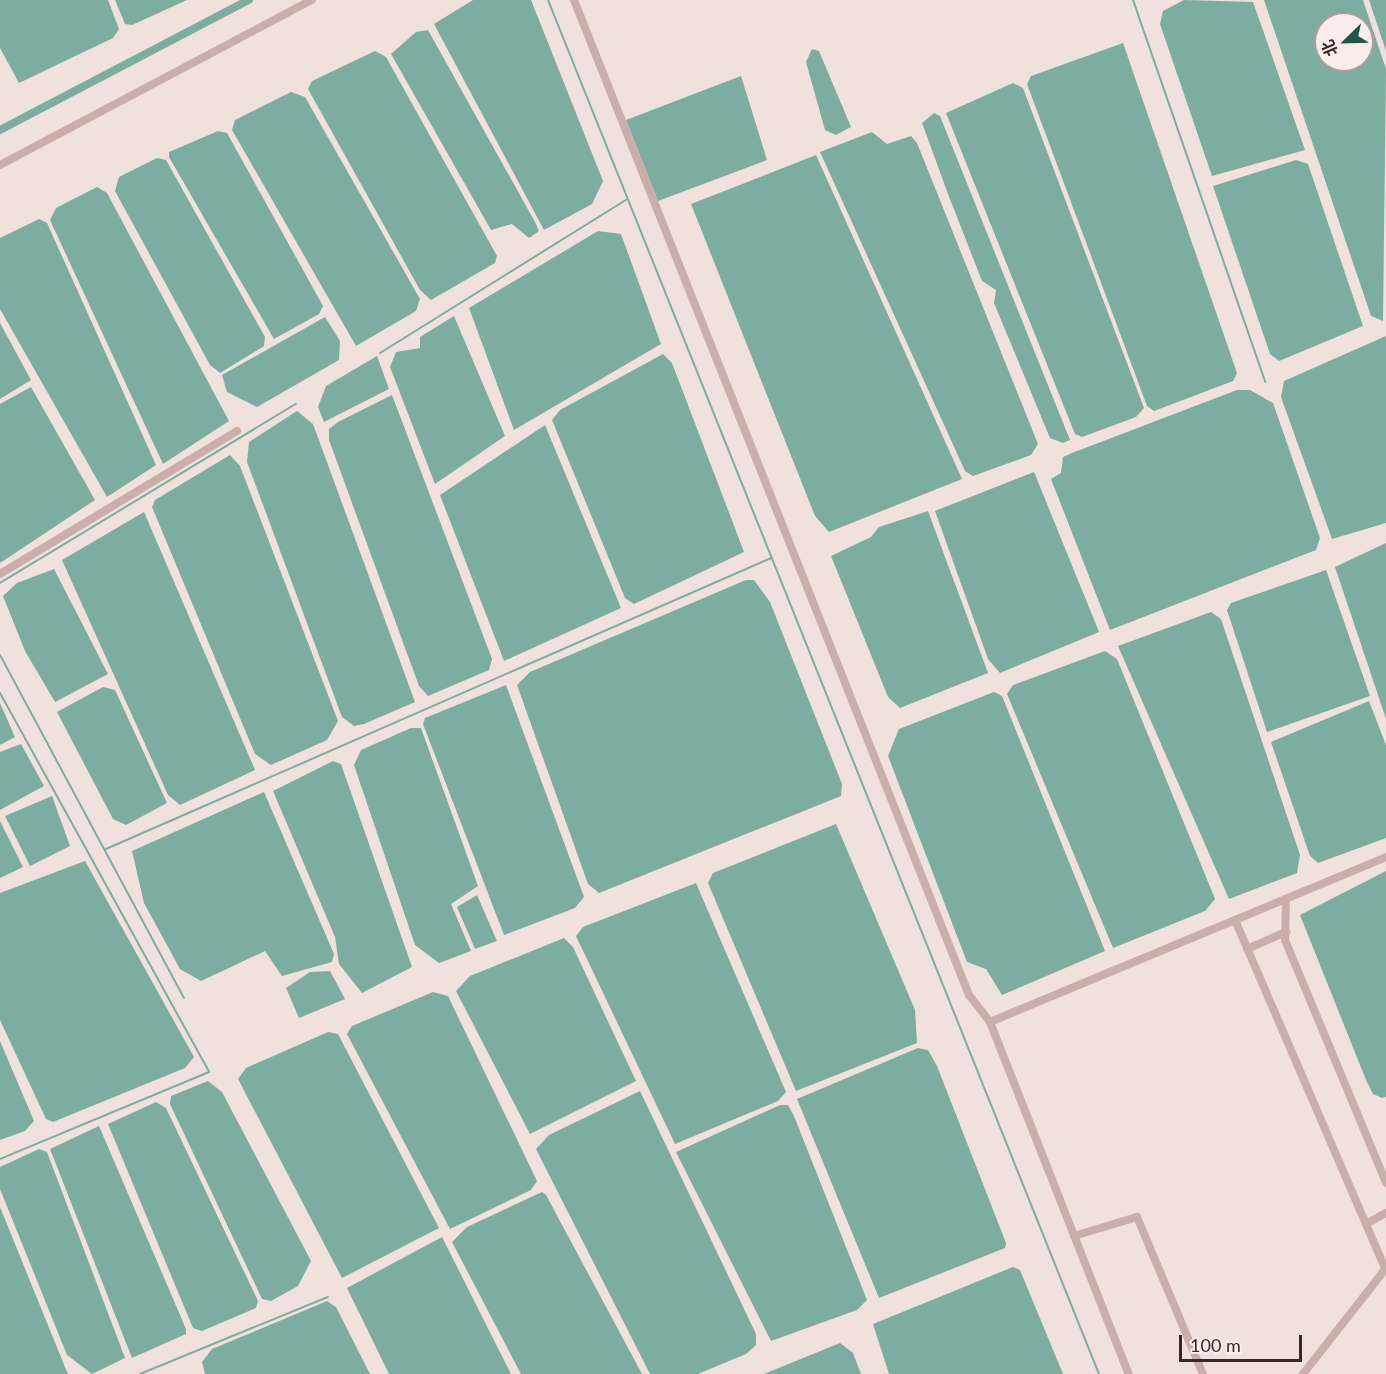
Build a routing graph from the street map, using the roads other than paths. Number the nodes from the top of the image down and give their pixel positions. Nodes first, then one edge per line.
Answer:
1 (312, 0) edge
2 (574, 0) edge
3 (0, 165) edge
4 (237, 431) dead end
5 (0, 574) edge
6 (1386, 857) edge
7 (1286, 899) junction
8 (1235, 920) junction
9 (1286, 932) junction
10 (1247, 949) junction
11 (990, 1022) junction
12 (1386, 1183) edge
13 (1386, 1213) edge
14 (1366, 1224) junction
15 (1074, 1236) junction
16 (1386, 1269) edge
17 (1129, 1374) edge
18 (1203, 1374) edge
19 (1303, 1374) edge

1 - 3 street
2 - 11 street
4 - 5 street
6 - 7 street
7 - 8 street
7 - 9 street
8 - 10 street
8 - 11 street
9 - 10 street
9 - 12 street
10 - 14 street
11 - 15 street
13 - 14 street
14 - 16 street
15 - 17 street
15 - 18 street
16 - 19 street

